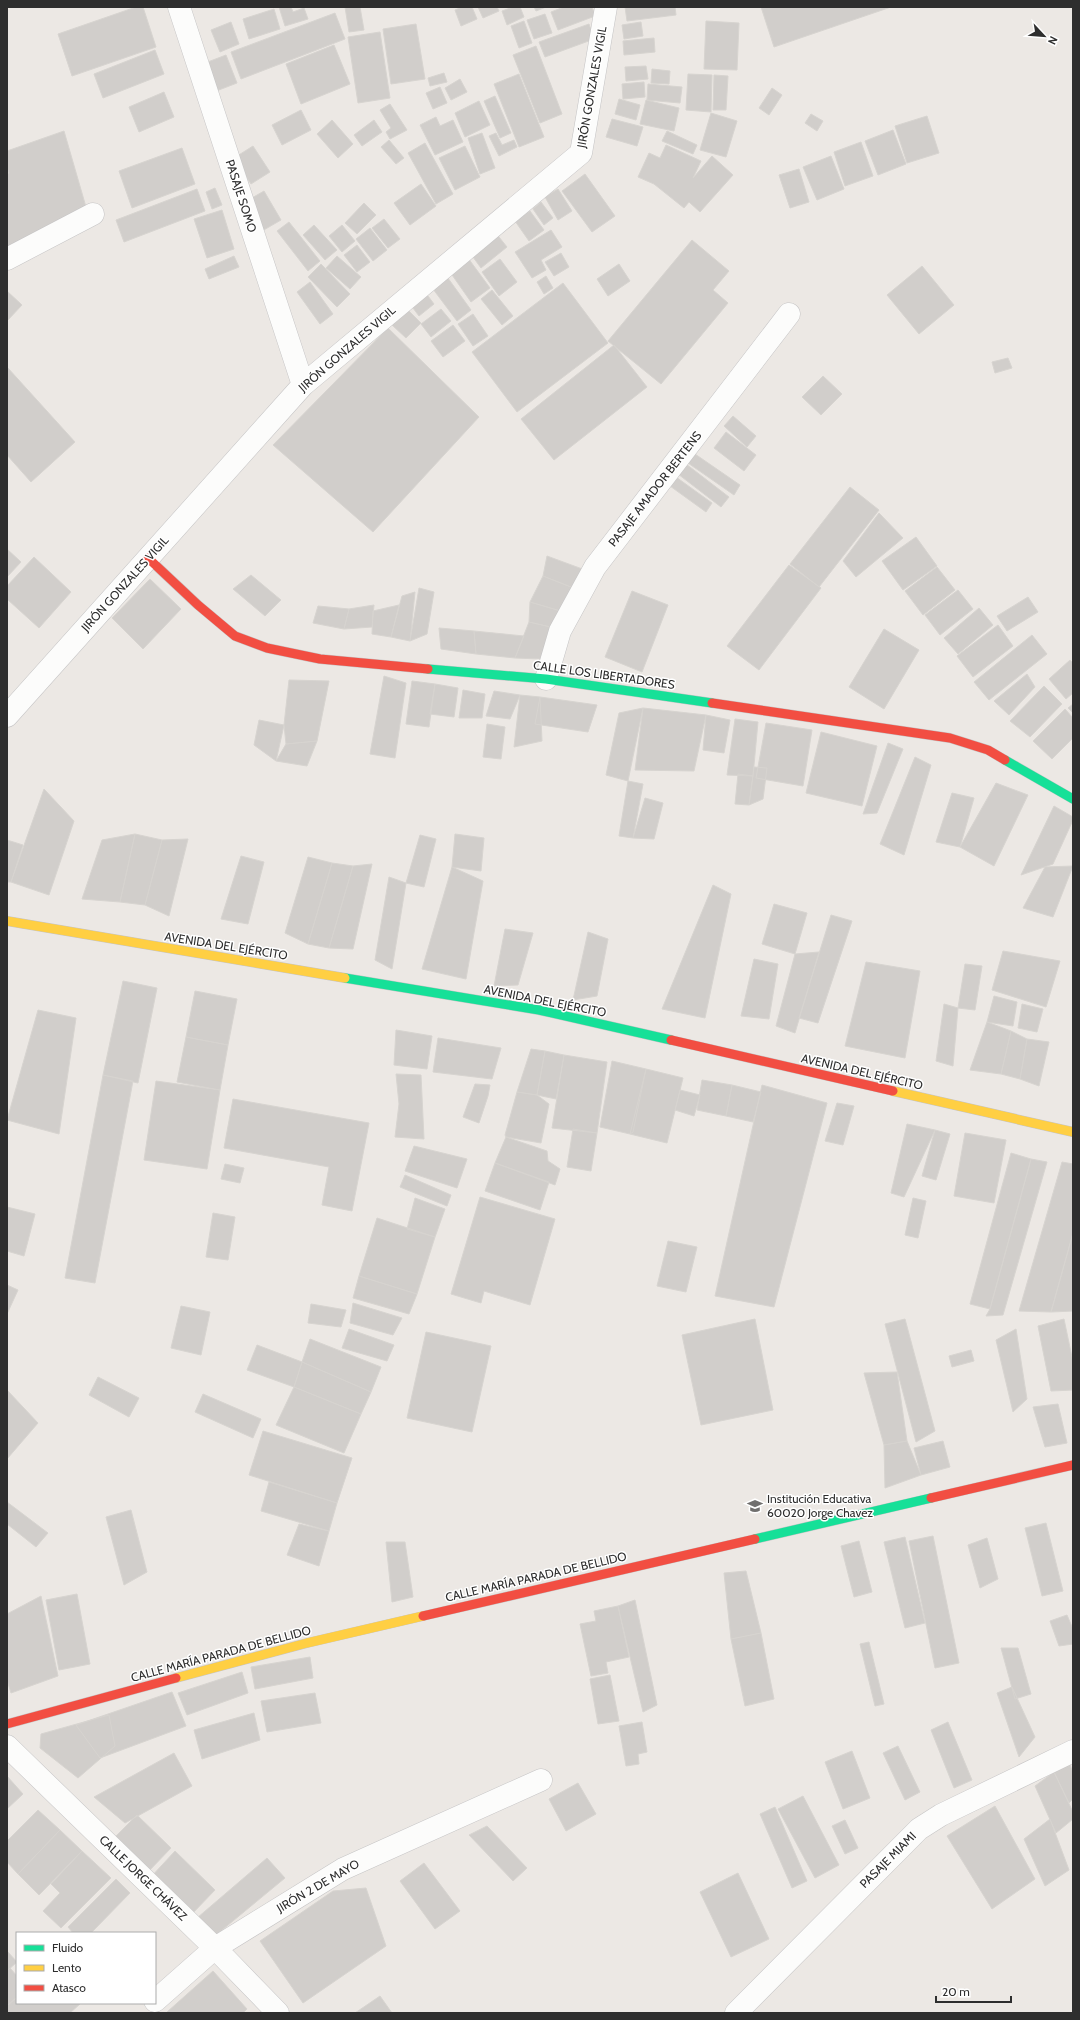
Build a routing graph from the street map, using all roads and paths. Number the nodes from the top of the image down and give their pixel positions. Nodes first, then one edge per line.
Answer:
1 (179, 7) edge
2 (606, 7) edge
3 (93, 214) dead end
4 (7, 259) edge
5 (790, 314) dead end
6 (303, 385) junction
7 (148, 558) junction
8 (546, 679) junction
9 (7, 716) edge
10 (1073, 799) edge
11 (7, 921) edge
12 (1073, 1132) edge
13 (1073, 1465) edge
14 (7, 1724) edge
15 (7, 1746) edge
16 (1073, 1751) edge
17 (541, 1780) dead end
18 (215, 1948) junction
19 (156, 2000) edge
20 (151, 2004) edge
21 (141, 2013) edge
22 (278, 2013) edge
23 (736, 2013) edge

1 - 6 street, PASAJE SOMO
2 - 6 street, JIRÓN GONZALES VIGIL
3 - 4 street
5 - 8 street, PASAJE AMADOR BERTENS
6 - 7 street, JIRÓN GONZALES VIGIL
7 - 8 street, CALLE LOS LIBERTADORES
7 - 9 street, JIRÓN GONZALES VIGIL
8 - 10 street, CALLE LOS LIBERTADORES
11 - 12 street, AVENIDA DEL EJÉRCITO
13 - 14 street, CALLE MARÍA PARADA DE BELLIDO
15 - 18 street, CALLE JORGE CHÁVEZ
16 - 23 street, PASAJE MIAMI
17 - 18 street, JIRÓN 2 DE MAYO
18 - 19 street, JIRÓN 2 DE MAYO
18 - 22 street, CALLE JORGE CHÁVEZ
20 - 21 street

